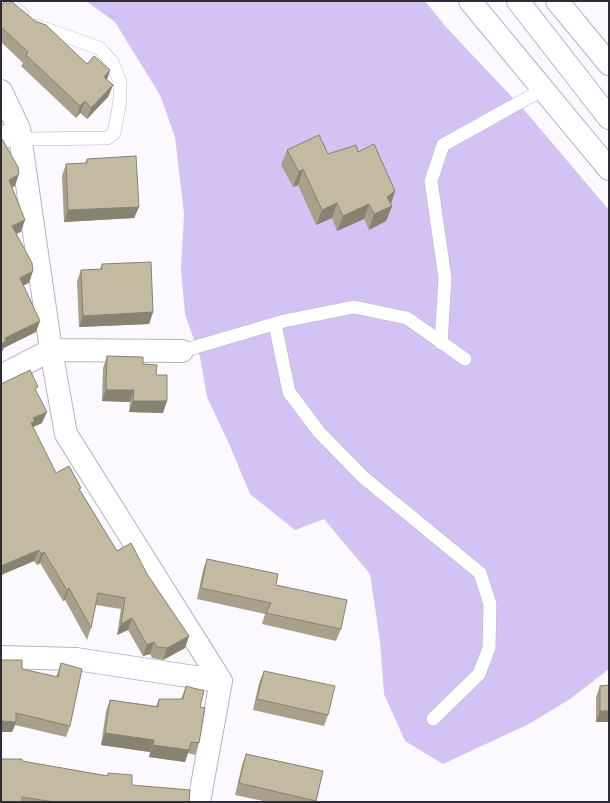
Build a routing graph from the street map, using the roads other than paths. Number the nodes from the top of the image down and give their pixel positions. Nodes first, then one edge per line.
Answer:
1 (5, 1) edge
2 (470, 1) edge
3 (518, 1) edge
4 (556, 1) edge
5 (609, 64) edge
6 (542, 90) junction
7 (1, 91) edge
8 (609, 118) edge
9 (10, 134) edge
10 (609, 169) edge
11 (275, 324) junction
12 (441, 343) junction
13 (51, 350) junction
14 (182, 351) joint
15 (465, 359) dead end
16 (1, 376) edge
17 (1, 657) edge
18 (221, 681) junction
19 (433, 719) dead end
20 (199, 802) edge

1 - 9 lane
2 - 6 main road
3 - 8 main road
4 - 5 main road
6 - 10 main road
6 - 12 lane
7 - 9 main road
9 - 13 main road
11 - 12 lane
11 - 14 lane
11 - 19 lane
12 - 15 lane
13 - 14 main road
13 - 16 main road
13 - 18 main road
17 - 18 main road
18 - 20 main road

